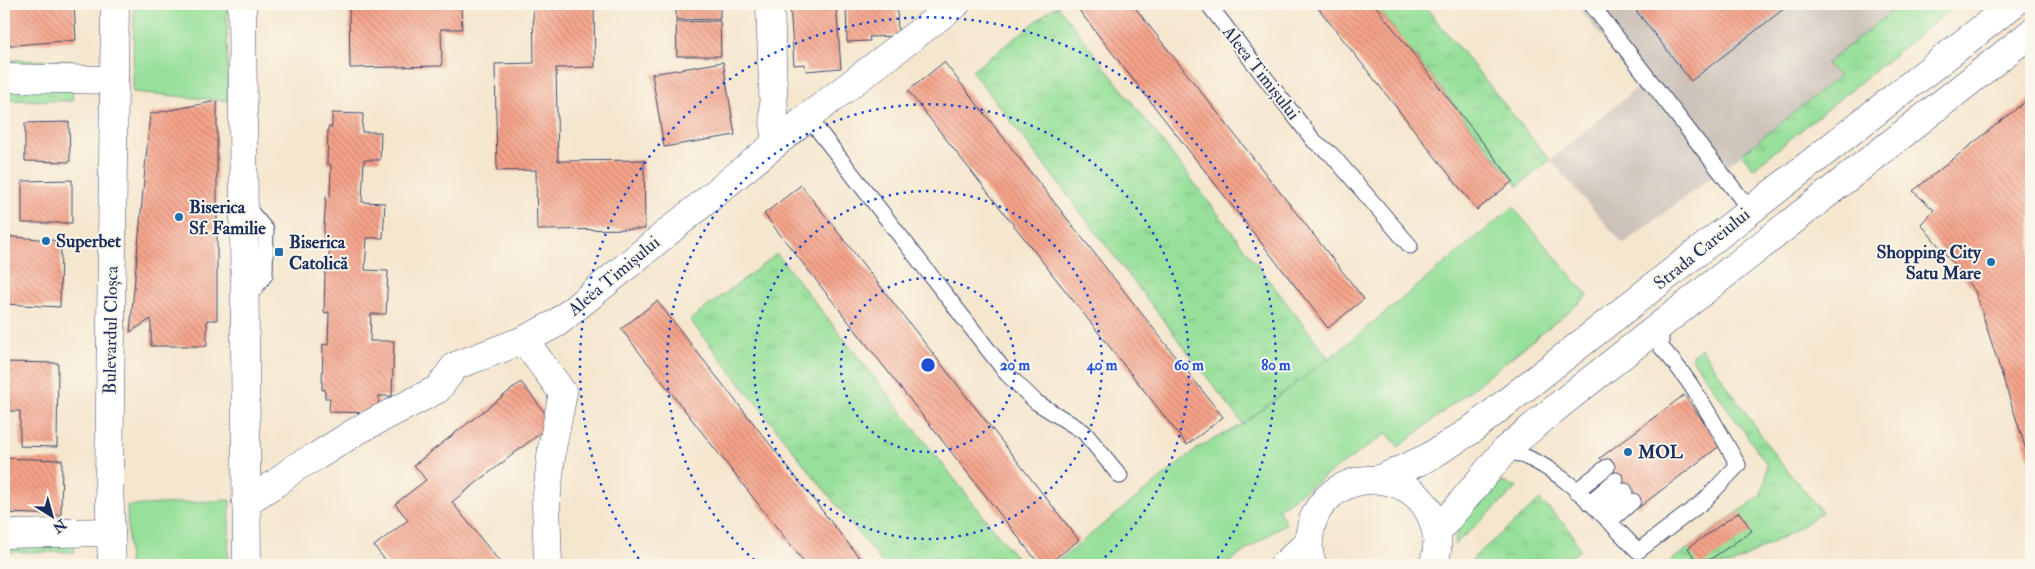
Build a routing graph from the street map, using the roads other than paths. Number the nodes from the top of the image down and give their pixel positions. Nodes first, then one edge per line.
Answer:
1 (115, 4) edge
2 (242, 4) edge
3 (770, 4) edge
4 (956, 4) edge
5 (1208, 4) edge
6 (1591, 4) edge
7 (2013, 4) edge
8 (2031, 33) edge
9 (4, 78) edge
10 (114, 80) junction
11 (808, 117) junction
12 (775, 143) junction
13 (1750, 210) junction
14 (1410, 246) dead end
15 (1661, 326) junction
16 (524, 340) junction
17 (1505, 450) junction
18 (1607, 467) dead end
19 (1120, 476) dead end
20 (1380, 479) junction
21 (1576, 491) junction
22 (246, 502) junction
23 (1599, 512) junction
24 (111, 532) junction
25 (1436, 532) junction
26 (4, 534) edge
27 (1311, 554) edge
28 (1435, 564) edge
29 (112, 565) edge
30 (247, 565) edge
31 (548, 565) edge
32 (1284, 565) edge

1 - 10 main road, Bulevardul Cloșca
2 - 22 main road
3 - 12 main road
4 - 11 main road, Aleea Timișului
5 - 14 lane, Aleea Timișului
6 - 13 lane
7 - 13 main road, Strada Careiului
8 - 15 main road, Strada Careiului
9 - 10 main road
10 - 24 main road, Bulevardul Cloșca
11 - 12 main road, Aleea Timișului
11 - 19 lane
12 - 16 main road, Aleea Timișului
13 - 20 main road, Strada Careiului
15 - 17 main road, Strada Careiului
15 - 23 lane
16 - 22 main road, Aleea Timișului
16 - 31 main road
17 - 21 lane
17 - 25 main road, Strada Careiului
18 - 21 lane
20 - 25 main road
20 - 27 main road
21 - 23 lane
22 - 30 main road
23 - 23 lane
24 - 26 main road
24 - 29 main road, Bulevardul Cloșca
25 - 28 main road
27 - 32 main road

